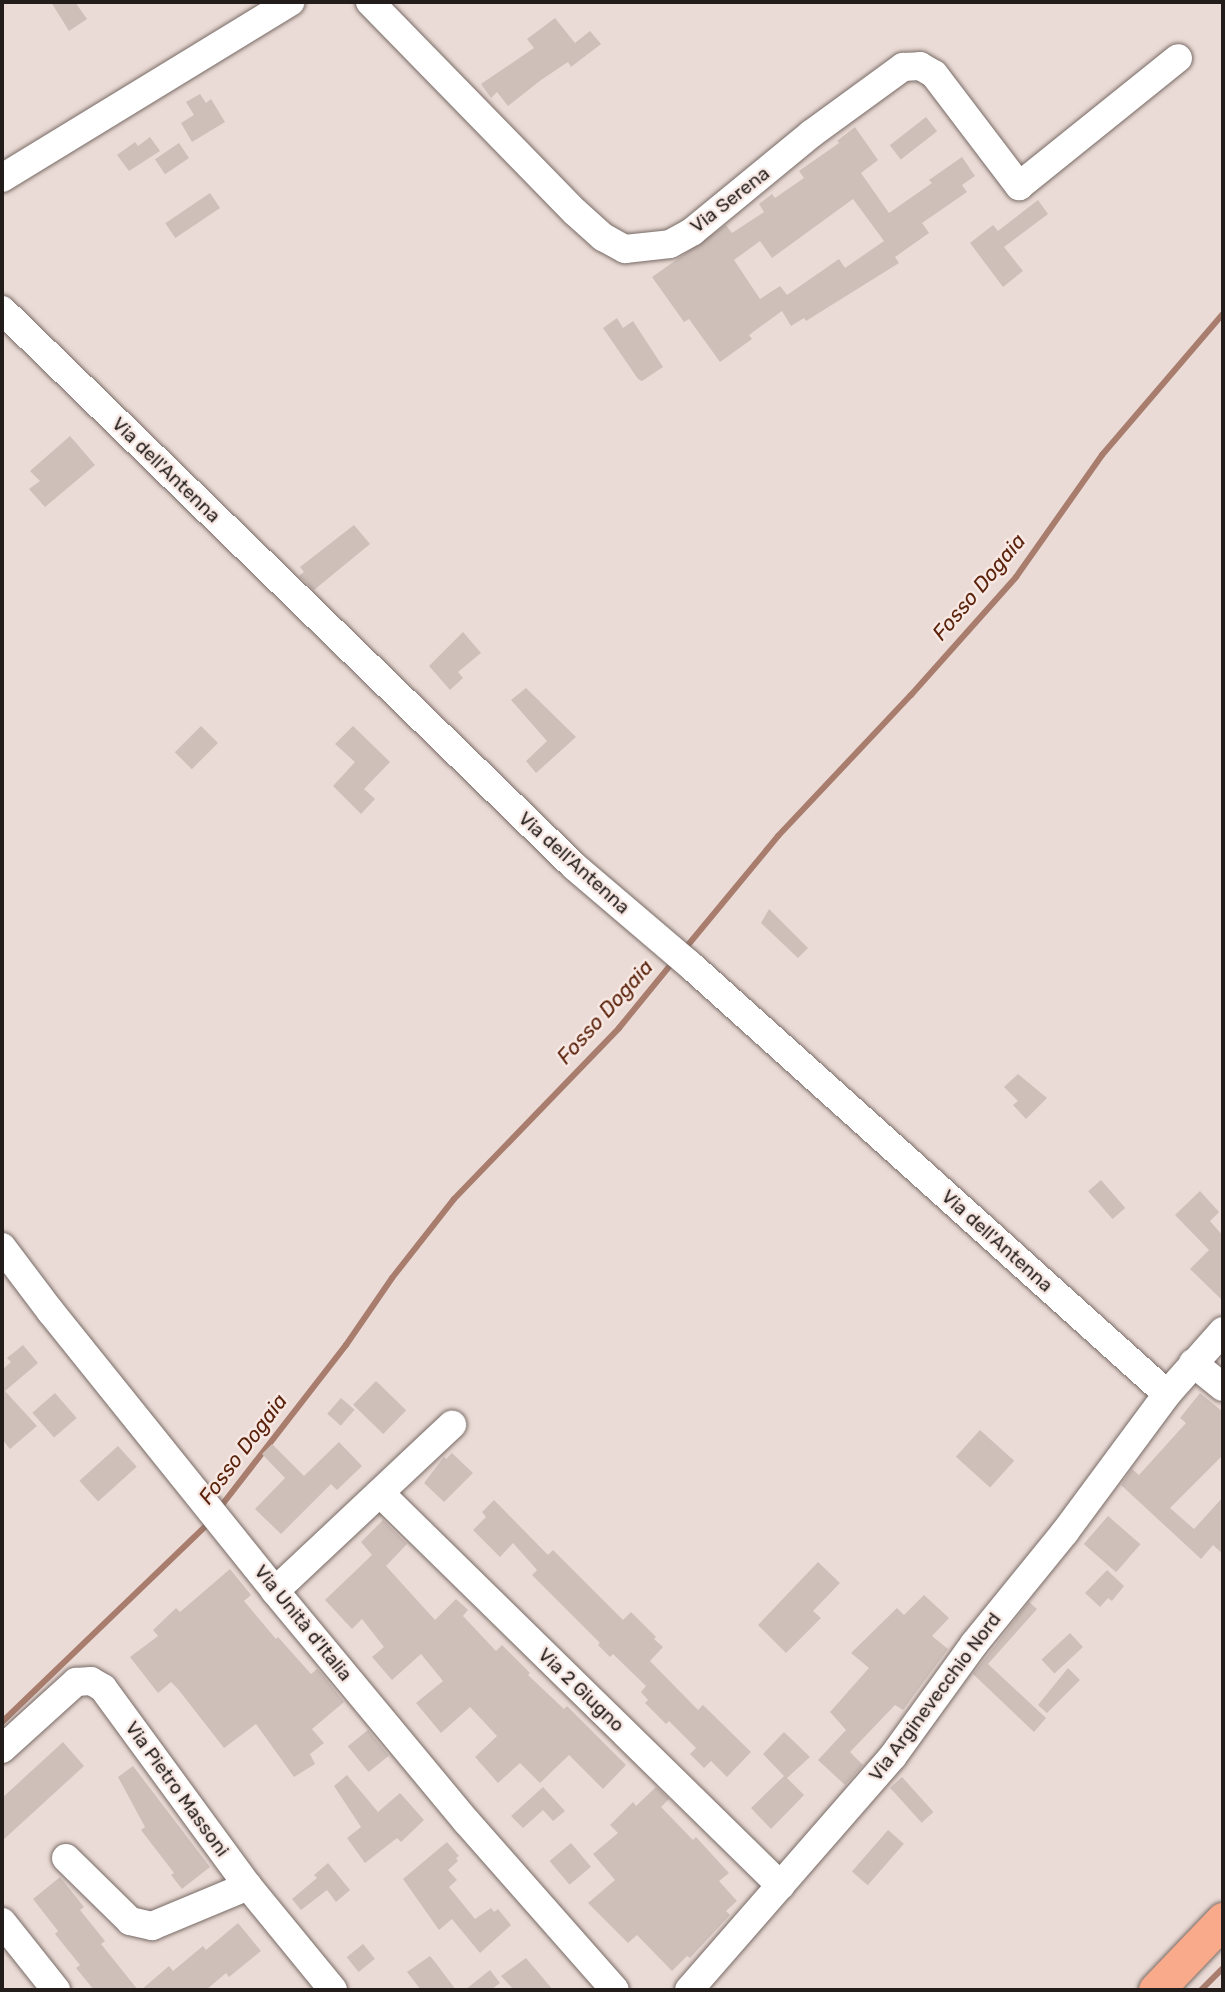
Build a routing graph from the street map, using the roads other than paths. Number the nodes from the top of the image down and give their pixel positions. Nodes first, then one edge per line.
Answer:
1 (290, 2) edge
2 (370, 2) edge
3 (1178, 58) dead end
4 (2, 178) edge
5 (2, 310) edge
6 (2, 1247) edge
7 (1223, 1331) edge
8 (1193, 1363) junction
9 (1223, 1387) edge
10 (1167, 1394) junction
11 (452, 1425) dead end
12 (380, 1493) junction
13 (275, 1591) junction
14 (2, 1749) edge
15 (66, 1858) dead end
16 (248, 1886) junction
17 (781, 1886) junction
18 (1223, 1920) edge
19 (2, 1922) edge
20 (56, 1990) edge
21 (333, 1990) edge
22 (615, 1990) edge
23 (689, 1990) edge
24 (1156, 1990) edge

1 - 4 street
2 - 3 street, Via Serena
5 - 10 street, Via dell'Antenna
6 - 13 street, Via Unità d'Italia
7 - 8 street, Via Arginevecchio Nord
8 - 9 street
8 - 10 street, Via Arginevecchio Nord
10 - 17 street, Via Arginevecchio Nord
11 - 12 street
12 - 13 street
12 - 17 street, Via 2 Giugno
13 - 22 street, Via Unità d'Italia
14 - 16 street, Via Pietro Massoni
15 - 16 street
16 - 21 street, Via Pietro Massoni
17 - 23 street, Via Arginevecchio Nord
18 - 24 main road
19 - 20 street

